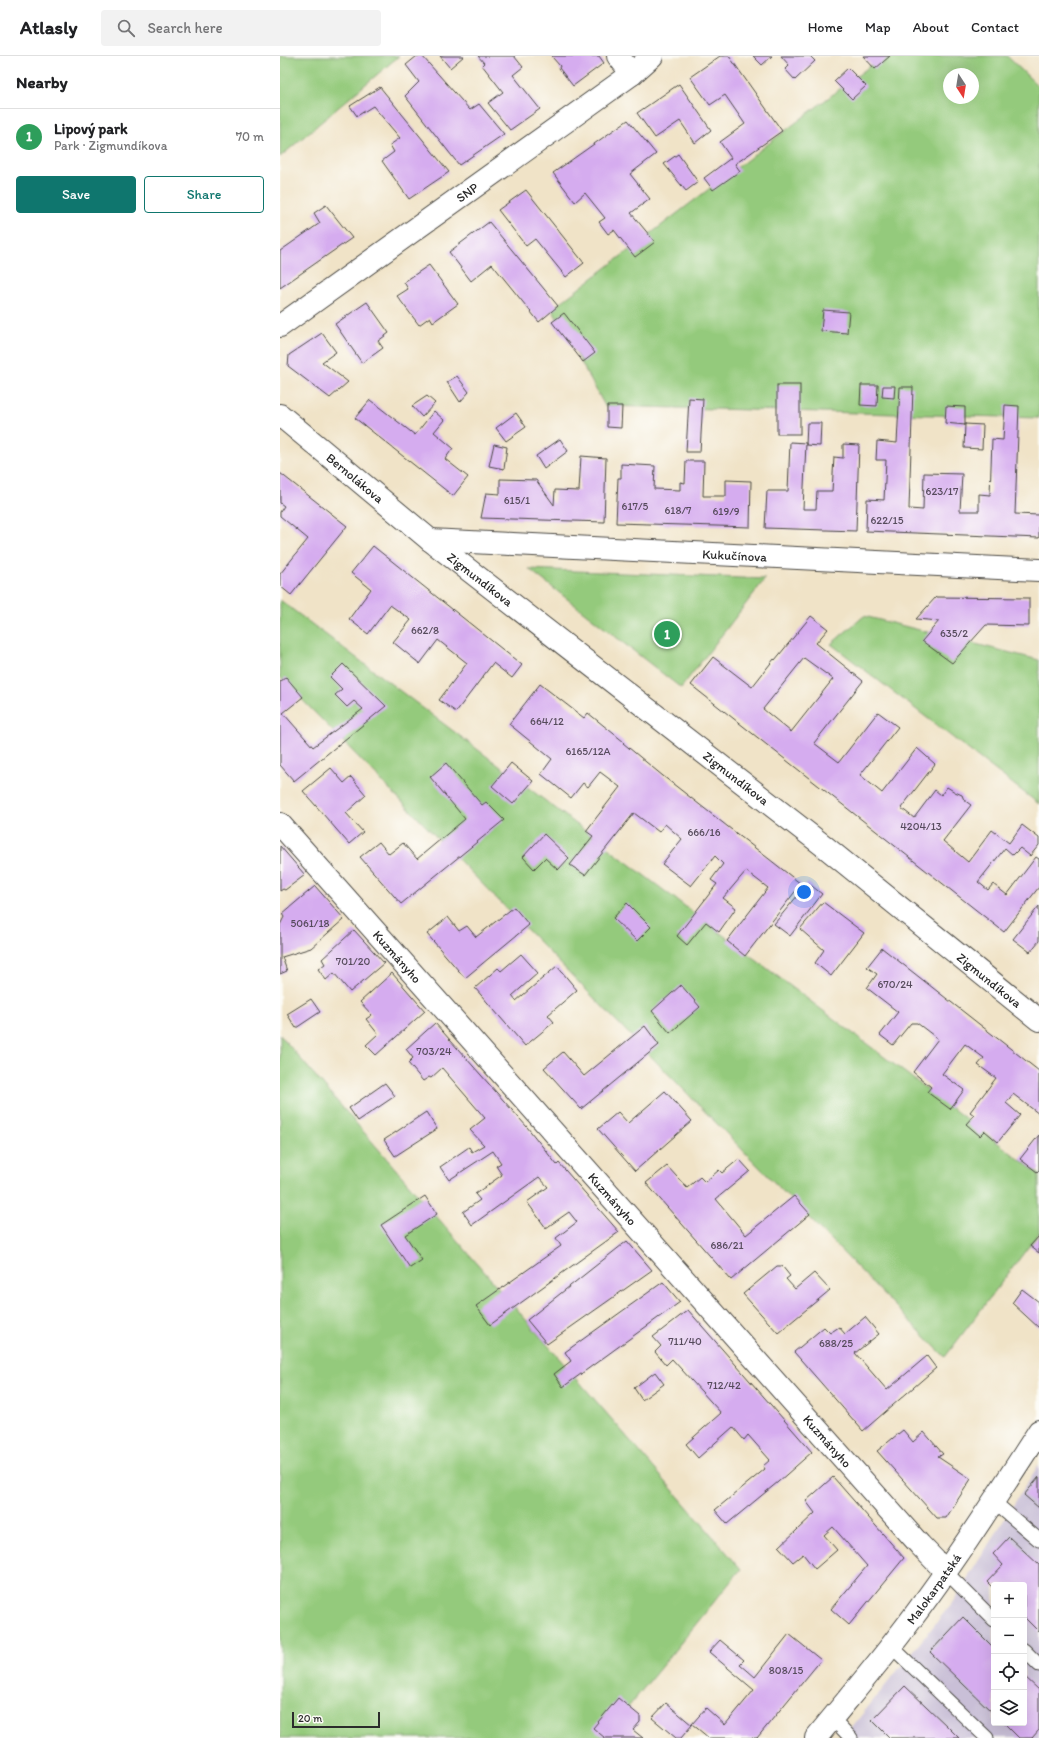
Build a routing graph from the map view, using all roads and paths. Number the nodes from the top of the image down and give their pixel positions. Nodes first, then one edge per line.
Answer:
1 (618, 56) edge
2 (652, 56) edge
3 (632, 74) junction
4 (280, 326) edge
5 (280, 415) edge
6 (430, 540) junction
7 (1039, 570) edge
8 (280, 824) edge
9 (1039, 1020) edge
10 (1039, 1431) edge
11 (994, 1502) junction
12 (1039, 1540) edge
13 (946, 1572) junction
14 (992, 1618) edge
15 (891, 1646) junction
16 (1027, 1653) edge
17 (1039, 1665) edge
18 (832, 1718) junction
19 (816, 1738) edge
20 (851, 1738) edge
21 (987, 1738) edge

1 - 3 street
2 - 3 street, SNP
3 - 4 street, SNP
5 - 6 street, Bernolákova
6 - 7 street, Kukučínova
6 - 9 street, Zigmundíkova
8 - 13 street, Kuzmányho
10 - 11 street, Malokarpatská
11 - 12 lane
11 - 13 street, Malokarpatská
13 - 14 lane
13 - 15 street, Malokarpatská
15 - 18 street, Malokarpatská
15 - 21 lane
16 - 17 lane
18 - 19 street, Malokarpatská
18 - 20 lane

